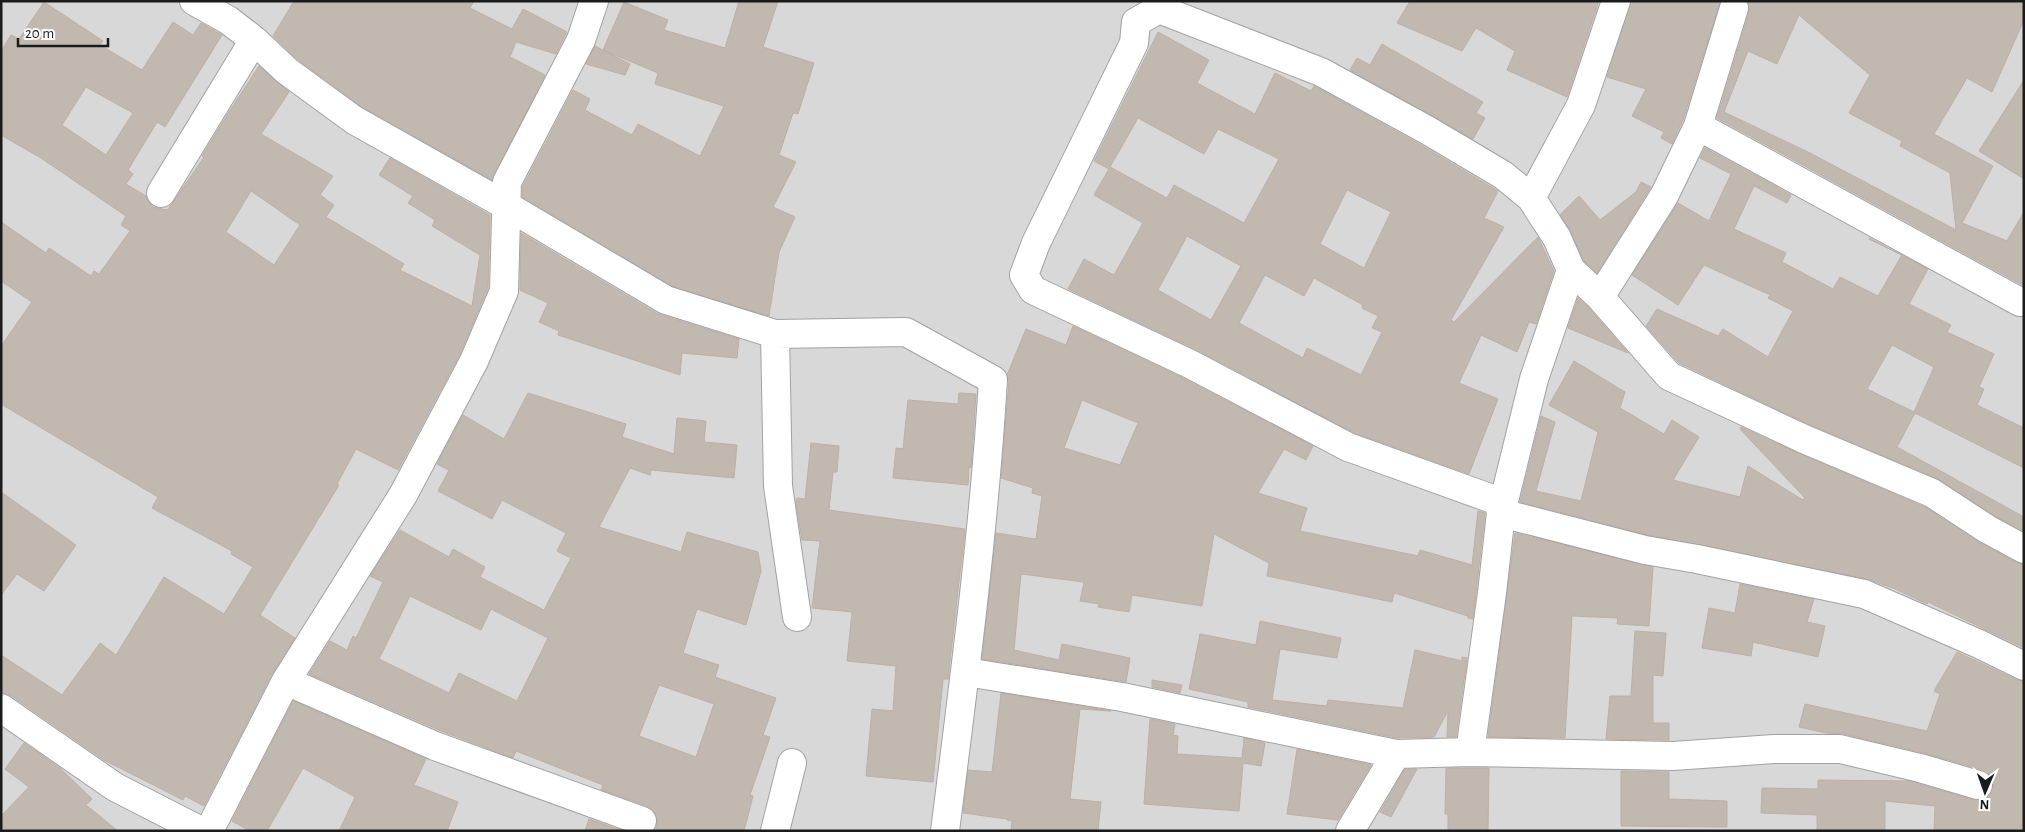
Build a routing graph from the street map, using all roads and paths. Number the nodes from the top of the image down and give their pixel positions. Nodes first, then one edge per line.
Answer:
1 (194, 1) edge
2 (594, 1) edge
3 (1616, 1) edge
4 (1734, 8) dead end
5 (254, 40) junction
6 (1698, 126) junction
7 (160, 193) dead end
8 (1530, 198) junction
9 (507, 206) junction
10 (1571, 270) junction
11 (1600, 296) junction
12 (2020, 302) dead end
13 (775, 334) junction
14 (1501, 513) junction
15 (2024, 549) edge
16 (797, 617) dead end
17 (2024, 666) edge
18 (966, 672) junction
19 (286, 681) junction
20 (1, 708) edge
21 (1470, 752) junction
22 (1396, 754) junction
23 (792, 763) dead end
24 (1978, 785) dead end
25 (642, 821) dead end
26 (201, 831) edge
27 (208, 831) edge
28 (775, 831) edge
29 (945, 831) edge
30 (1350, 831) edge

1 - 5 street
2 - 9 street
3 - 8 street
4 - 6 street
5 - 7 street
5 - 9 street
6 - 11 street
6 - 12 street
8 - 10 street
8 - 14 street
9 - 13 street
9 - 19 street
10 - 11 street
10 - 14 street
11 - 15 street
13 - 16 street
13 - 18 street
14 - 17 street
14 - 21 street
18 - 22 street
18 - 29 street
19 - 25 street
19 - 27 street
20 - 26 street
21 - 22 street
21 - 24 street
22 - 30 street
23 - 28 street

